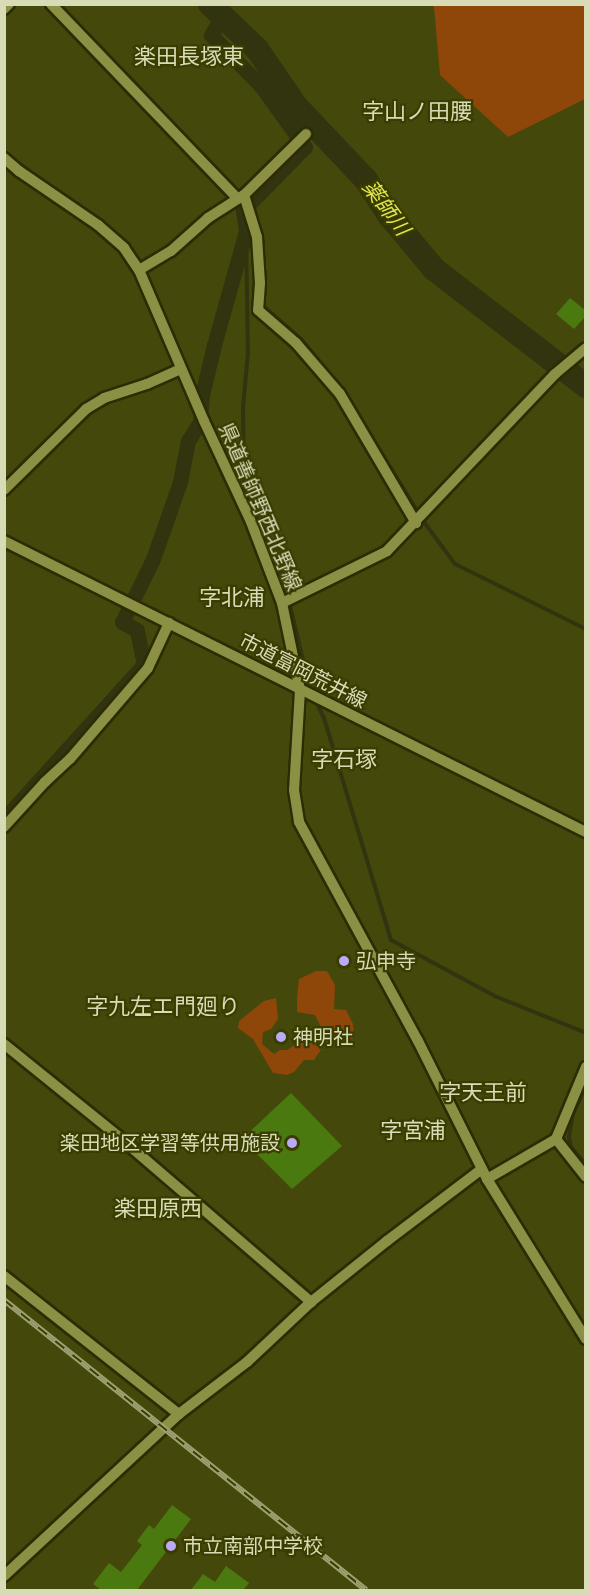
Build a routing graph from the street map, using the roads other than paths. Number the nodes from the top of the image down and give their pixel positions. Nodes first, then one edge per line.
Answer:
1 (9, 4) edge
2 (51, 4) edge
3 (4, 9) edge
4 (306, 134) dead end
5 (4, 158) edge
6 (241, 197) junction
7 (139, 270) junction
8 (585, 348) edge
9 (180, 369) junction
10 (4, 490) edge
11 (416, 523) junction
12 (4, 541) edge
13 (282, 603) junction
14 (169, 623) junction
15 (300, 690) junction
16 (4, 827) edge
17 (585, 832) edge
18 (4, 1044) edge
19 (585, 1067) edge
20 (555, 1139) junction
21 (485, 1174) junction
22 (585, 1177) edge
23 (4, 1276) edge
24 (311, 1302) junction
25 (585, 1339) edge
26 (179, 1414) junction
27 (6, 1571) edge

1 - 3 street
2 - 6 street
4 - 6 street
5 - 7 street, 県道善師野西北野線
6 - 7 street
6 - 11 street
7 - 9 street, 県道善師野西北野線
8 - 11 street
9 - 10 street
9 - 13 street, 県道善師野西北野線
11 - 13 street
12 - 14 street, 市道富岡荒井線
13 - 15 street, 県道善師野西北野線
14 - 15 street, 市道富岡荒井線
14 - 16 street
15 - 17 street, 市道富岡荒井線
15 - 21 street, 県道善師野西北野線
18 - 24 street
19 - 20 street
20 - 21 street
20 - 22 street
21 - 24 street
21 - 25 street, 県道善師野西北野線
23 - 26 street
24 - 26 street
26 - 27 street

